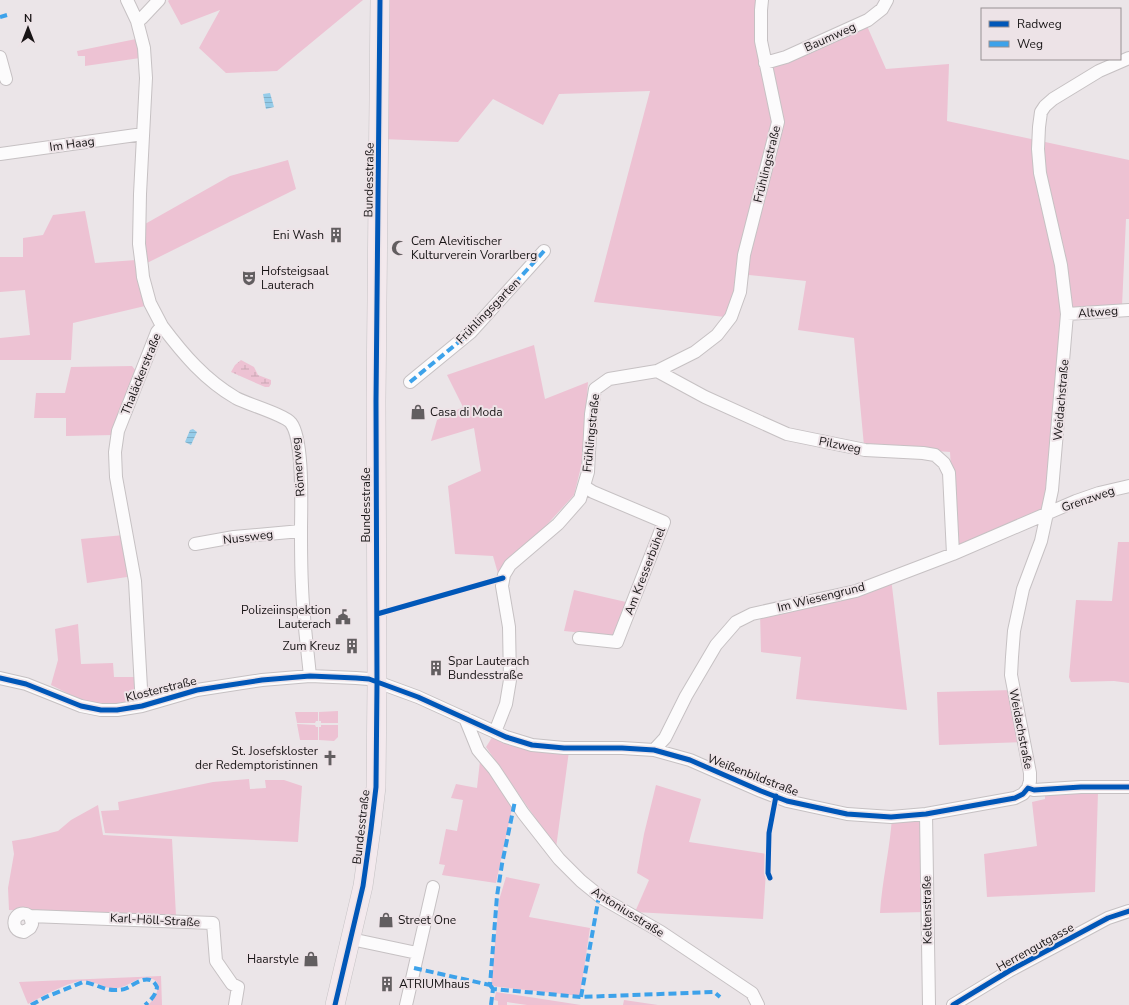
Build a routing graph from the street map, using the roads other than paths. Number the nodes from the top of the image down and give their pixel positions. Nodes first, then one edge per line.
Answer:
1 (127, 0) edge
2 (159, 0) edge
3 (380, 0) edge
4 (762, 0) edge
5 (887, 0) edge
6 (137, 21) junction
7 (0, 57) edge
8 (1129, 58) edge
9 (765, 63) junction
10 (6, 79) dead end
11 (143, 134) junction
12 (0, 154) edge
13 (544, 251) dead end
14 (1129, 310) edge
15 (1067, 314) junction
16 (162, 326) junction
17 (656, 371) junction
18 (410, 382) dead end
19 (1129, 486) edge
20 (584, 487) junction
21 (1048, 514) junction
22 (301, 531) junction
23 (194, 544) dead end
24 (953, 554) junction
25 (579, 638) dead end
26 (310, 676) junction
27 (0, 678) edge
28 (377, 683) junction
29 (142, 706) junction
30 (465, 718) junction
31 (495, 732) junction
32 (654, 750) junction
33 (1129, 787) edge
34 (1028, 788) junction
35 (926, 814) junction
36 (433, 887) dead end
37 (1129, 911) edge
38 (30, 916) dead end
39 (351, 939) junction
40 (417, 953) junction
41 (235, 1005) edge
42 (335, 1005) edge
43 (406, 1005) edge
44 (758, 1005) edge
45 (929, 1005) edge
46 (953, 1005) edge

1 - 6 street, Thaläckerstraße
2 - 6 street
3 - 28 main road, Bundesstraße
4 - 9 street, Frühlingstraße
5 - 9 street, Baumweg
6 - 11 street, Thaläckerstraße
7 - 10 street
8 - 15 street, Weidachstraße
9 - 17 street, Frühlingstraße
11 - 12 street, Im Haag
11 - 16 street, Thaläckerstraße
13 - 18 street, Frühlingsgarten
14 - 15 street, Altweg
15 - 21 street, Weidachstraße
16 - 22 street, Römerweg
16 - 29 street, Thaläckerstraße
17 - 20 street, Frühlingstraße
17 - 24 street, Pilzweg
19 - 21 street, Grenzweg
20 - 25 street, Am Kresserbühel
20 - 31 street, Frühlingstraße
21 - 24 street, Im Wiesengrund
21 - 34 street, Weidachstraße
22 - 23 street, Nussweg
22 - 26 street, Römerweg
24 - 32 street, Im Wiesengrund
26 - 28 street, Klosterstraße
26 - 29 street, Klosterstraße
27 - 29 street, Klosterstraße
28 - 30 street, Weißenbildstraße
28 - 39 main road, Bundesstraße
30 - 31 street, Weißenbildstraße
30 - 44 street, Antoniusstraße
31 - 32 street, Weißenbildstraße
32 - 35 street, Weißenbildstraße
33 - 34 street
34 - 35 street, Weißenbildstraße
35 - 45 street, Keltenstraße
36 - 40 street
37 - 46 street, Herrengutgasse
38 - 41 street, Karl-Höll-Straße
39 - 40 street
39 - 42 main road, Bundesstraße
40 - 43 street

